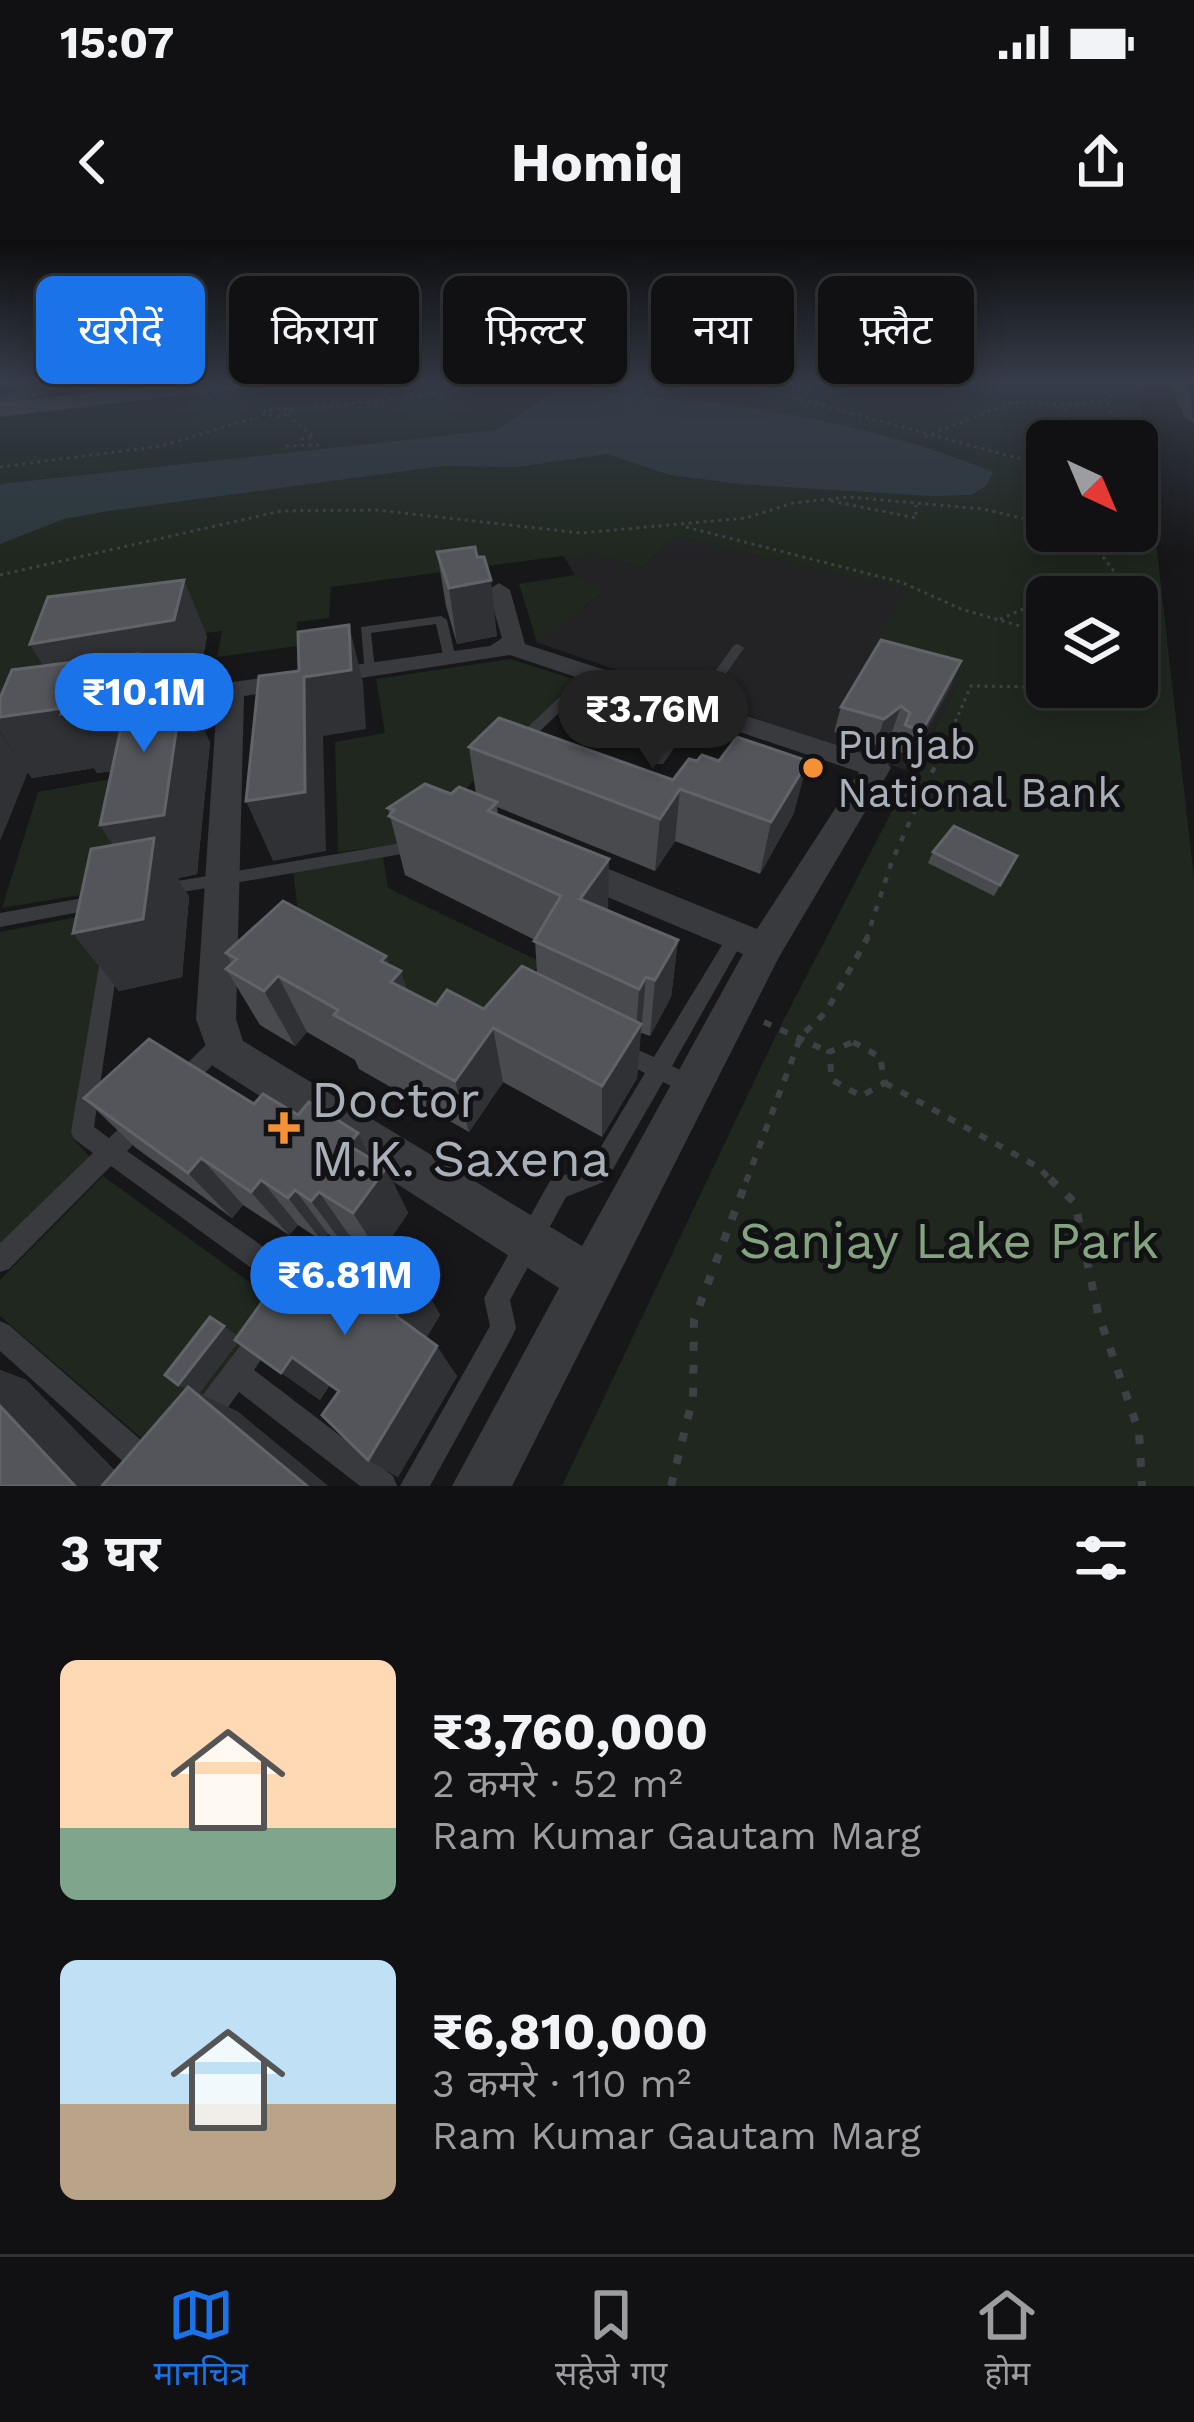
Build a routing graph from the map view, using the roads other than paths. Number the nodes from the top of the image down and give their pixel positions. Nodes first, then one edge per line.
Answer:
1 (499, 590) dead end
2 (511, 647) junction
3 (738, 648) dead end
4 (450, 658) junction
5 (369, 670) junction
6 (592, 674) junction
7 (231, 689) junction
8 (116, 706) edge
9 (699, 710) junction
10 (658, 760) dead end
11 (500, 762) edge
12 (435, 831) edge
13 (538, 854) edge
14 (223, 879) junction
15 (126, 890) junction
16 (0, 920) edge
17 (750, 942) junction
18 (596, 1040) edge
19 (221, 1043) junction
20 (676, 1078) junction
21 (109, 1153) junction
22 (528, 1243) junction
23 (0, 1260) edge
24 (589, 1279) junction
25 (0, 1334) edge
26 (236, 1373) junction
27 (383, 1486) edge
28 (414, 1486) edge
29 (481, 1486) edge

1 - 2 street
2 - 4 street
2 - 6 street
3 - 9 lane
4 - 5 street
4 - 5 lane
5 - 7 street
6 - 9 street
6 - 11 lane
7 - 8 street
7 - 14 street
9 - 10 lane
9 - 17 street
12 - 14 lane
13 - 17 street
14 - 15 lane
14 - 19 street
15 - 16 lane
15 - 21 lane
17 - 20 lane
17 - 20 street
18 - 20 lane
19 - 21 lane
19 - 22 street
20 - 22 lane
20 - 24 street
21 - 23 lane
21 - 26 lane
22 - 24 street
22 - 28 lane
24 - 29 street
25 - 26 lane
26 - 27 lane

